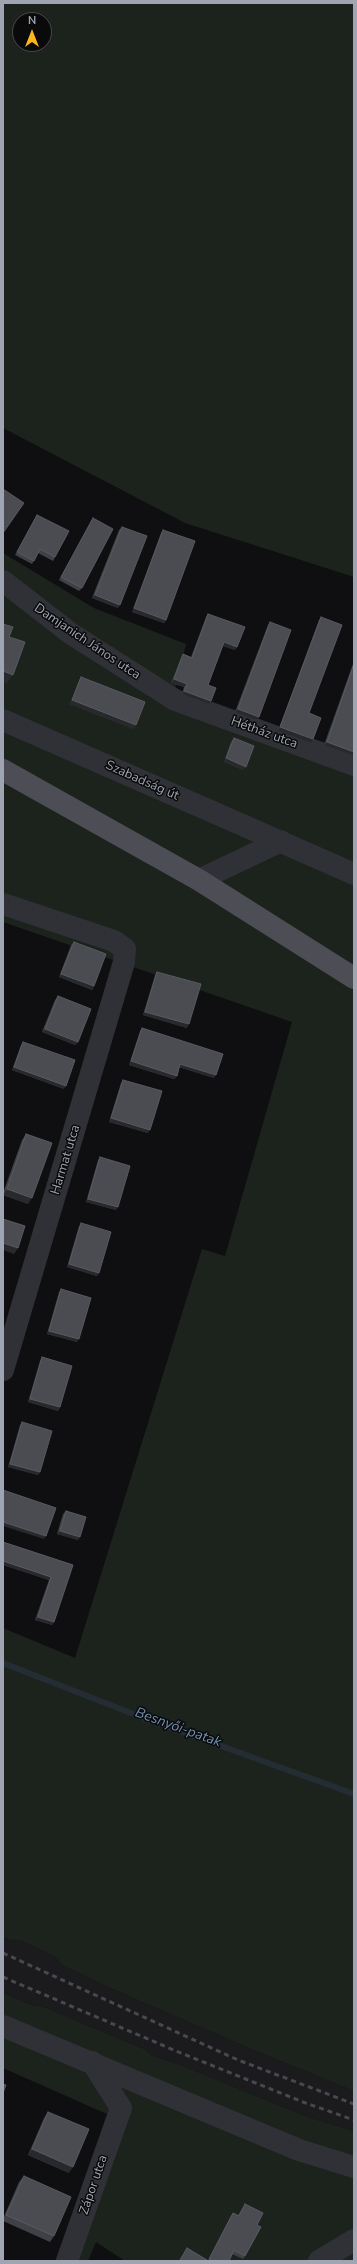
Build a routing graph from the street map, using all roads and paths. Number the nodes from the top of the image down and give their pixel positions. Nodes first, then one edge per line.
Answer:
1 (3, 581) edge
2 (175, 700) joint
3 (3, 720) edge
4 (354, 765) edge
5 (3, 770) edge
6 (281, 841) junction
7 (354, 874) edge
8 (199, 880) junction
9 (3, 904) edge
10 (354, 978) edge
11 (3, 1370) edge
12 (3, 2026) edge
13 (92, 2062) junction
14 (155, 2091) junction
15 (121, 2108) junction
16 (354, 2167) edge
17 (354, 2240) edge
18 (67, 2261) edge
19 (320, 2261) edge

1 - 2 street, Damjanich János utca
2 - 4 street, Hétház utca
3 - 6 street, Szabadság út
5 - 8 main road
6 - 7 street, Szabadság út
6 - 8 street
8 - 10 main road
9 - 11 street, Harmat utca
12 - 13 street
13 - 14 street
13 - 15 street
14 - 15 street
14 - 16 street
15 - 18 street, Zápor utca
17 - 19 street

